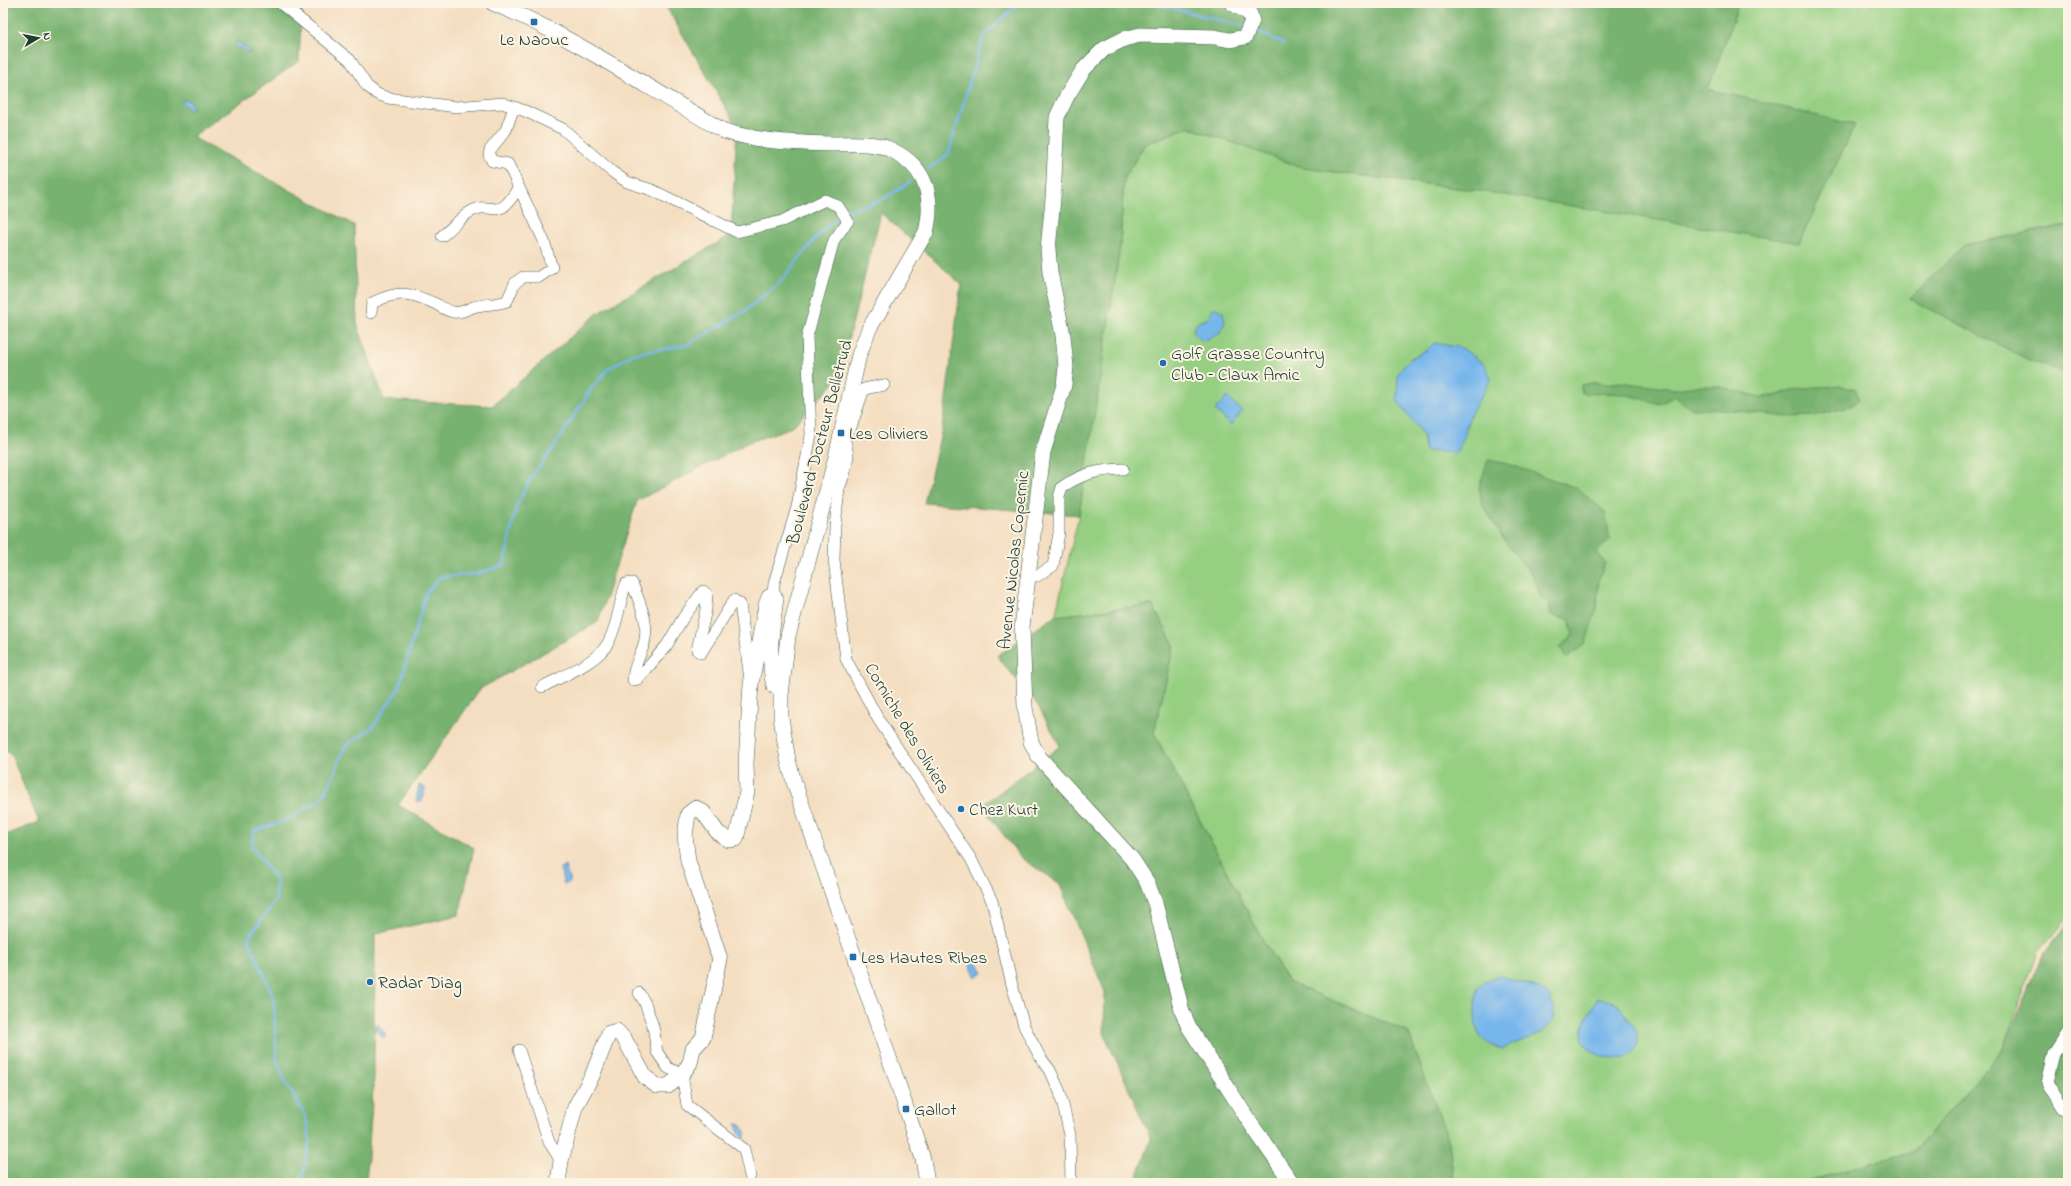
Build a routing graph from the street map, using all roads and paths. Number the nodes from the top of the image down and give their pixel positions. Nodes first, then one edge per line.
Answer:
1 (280, 3) edge
2 (493, 3) edge
3 (1232, 3) edge
4 (514, 107) junction
5 (518, 188) junction
6 (442, 236) dead end
7 (371, 313) dead end
8 (884, 385) dead end
9 (841, 433) junction
10 (1124, 469) dead end
11 (1027, 576) junction
12 (773, 595) junction
13 (751, 684) junction
14 (542, 687) dead end
15 (781, 688) junction
16 (639, 992) dead end
17 (2068, 1032) edge
18 (519, 1050) dead end
19 (682, 1074) junction
20 (2068, 1110) edge
21 (561, 1161) junction
22 (750, 1176) dead end
23 (558, 1183) edge
24 (927, 1183) edge
25 (1071, 1183) edge
26 (1292, 1183) edge

1 - 4 street
2 - 9 street, Boulevard Docteur Belletrud
3 - 11 street, Avenue Nicolas Copernic
4 - 5 street
4 - 12 street
5 - 6 street
5 - 7 street
8 - 9 street
9 - 15 street, Boulevard Docteur Belletrud
9 - 25 street, Corniche des Oliviers
10 - 11 street
11 - 26 street, Avenue Nicolas Copernic
12 - 13 street
12 - 15 street
13 - 14 street
13 - 19 street
15 - 24 street, Boulevard Docteur Belletrud
16 - 19 street
17 - 20 street
18 - 21 street
19 - 21 street
19 - 22 street
21 - 23 street

